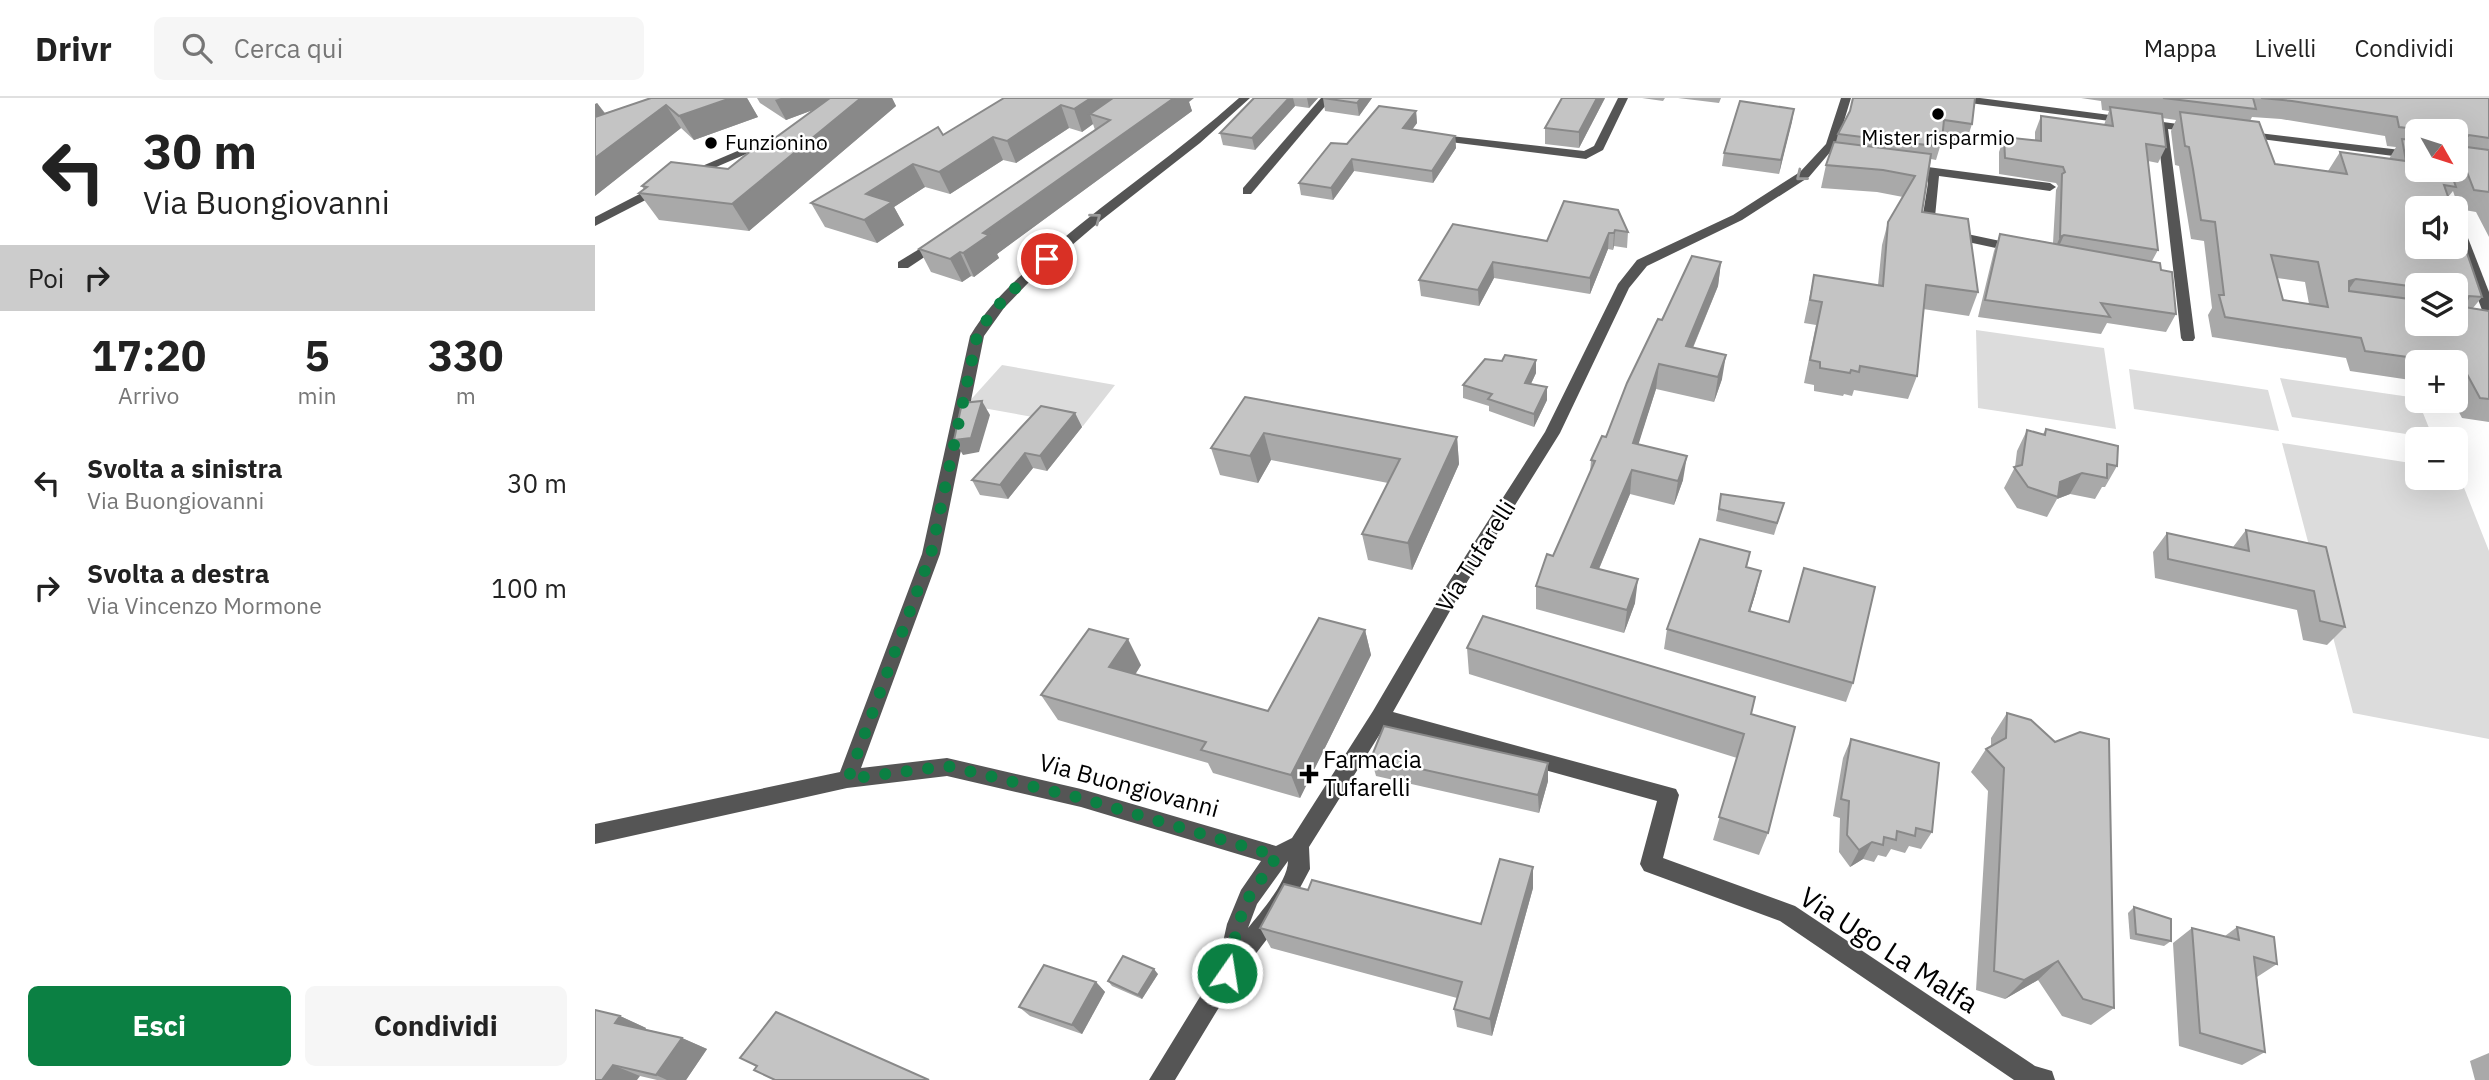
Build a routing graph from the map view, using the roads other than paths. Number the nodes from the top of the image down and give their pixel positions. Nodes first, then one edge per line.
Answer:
1 (1245, 98) edge
2 (1327, 98) edge
3 (1623, 98) edge
4 (1846, 98) edge
5 (1954, 98) edge
6 (2162, 124) junction
7 (795, 130) edge
8 (2215, 131) edge
9 (2229, 133) edge
10 (1441, 138) edge
11 (2405, 155) edge
12 (1822, 157) junction
13 (1843, 160) edge
14 (1894, 167) edge
15 (1932, 172) junction
16 (2050, 187) dead end
17 (1247, 191) dead end
18 (595, 222) edge
19 (946, 235) edge
20 (2031, 251) edge
21 (2468, 254) edge
22 (904, 265) dead end
23 (2489, 310) edge
24 (2188, 338) dead end
25 (1380, 717) junction
26 (848, 779) junction
27 (595, 835) edge
28 (1299, 845) junction
29 (1277, 856) junction
30 (1227, 973) junction
31 (1161, 1080) edge
32 (2043, 1080) edge

26 -> 1 street
2 - 17 street
3 - 10 street
4 - 12 street
5 - 6 street
6 - 8 street
6 - 24 street
7 - 18 street
9 - 11 street
12 - 13 street
12 -> 25 street, Via Tufarelli
14 - 15 street
15 - 16 street
15 - 20 street
19 - 22 street
21 - 23 street
25 - 28 street, Via Tufarelli
25 - 32 street, Via Ugo La Malfa
26 - 27 street, Via Buongiovanni
26 - 29 street, Via Buongiovanni
28 - 29 street, Via Tufarelli
28 - 30 street, Via Tufarelli
29 - 30 street, Via Tufarelli
30 - 31 street, Via Tufarelli

